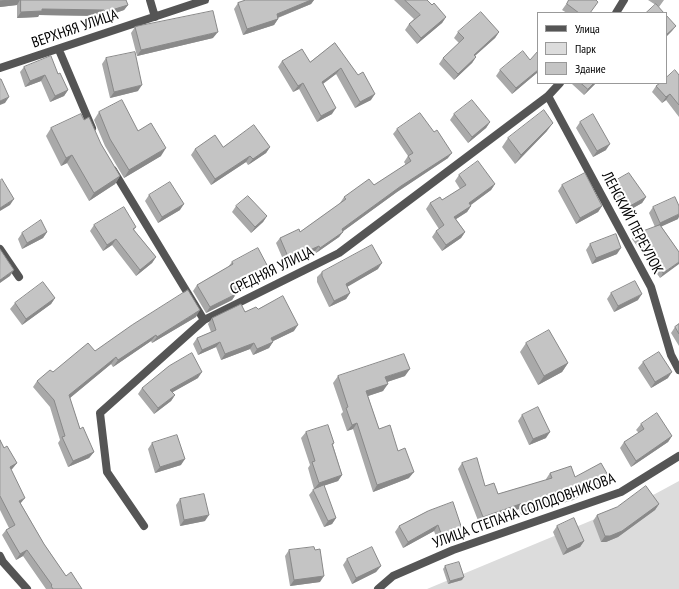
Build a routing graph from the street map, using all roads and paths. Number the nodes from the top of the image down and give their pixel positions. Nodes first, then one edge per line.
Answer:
1 (150, 0) edge
2 (205, 0) edge
3 (624, 0) edge
4 (617, 12) edge
5 (155, 17) junction
6 (59, 50) junction
7 (0, 68) edge
8 (559, 84) edge
9 (548, 96) junction
10 (95, 135) edge
11 (108, 162) edge
12 (0, 249) edge
13 (19, 277) dead end
14 (204, 320) junction
15 (679, 370) edge
16 (679, 456) edge
17 (144, 526) dead end
18 (0, 556) edge
19 (27, 589) edge
20 (378, 589) edge

1 - 5 street
2 - 5 street, ВЕРХНЯЯ УЛИЦА
3 - 4 street
5 - 6 street, ВЕРХНЯЯ УЛИЦА
6 - 7 street, ВЕРХНЯЯ УЛИЦА
6 - 10 street
8 - 9 street, СРЕДНЯЯ УЛИЦА
9 - 14 street, СРЕДНЯЯ УЛИЦА
9 - 15 street, ЛЕНСКИЙ ПЕРЕУЛОК
11 - 14 street
12 - 13 street
14 - 17 street, СРЕДНЯЯ УЛИЦА
16 - 20 street, УЛИЦА СТЕПАНА СОЛОДОВНИКОВА
18 - 19 street

